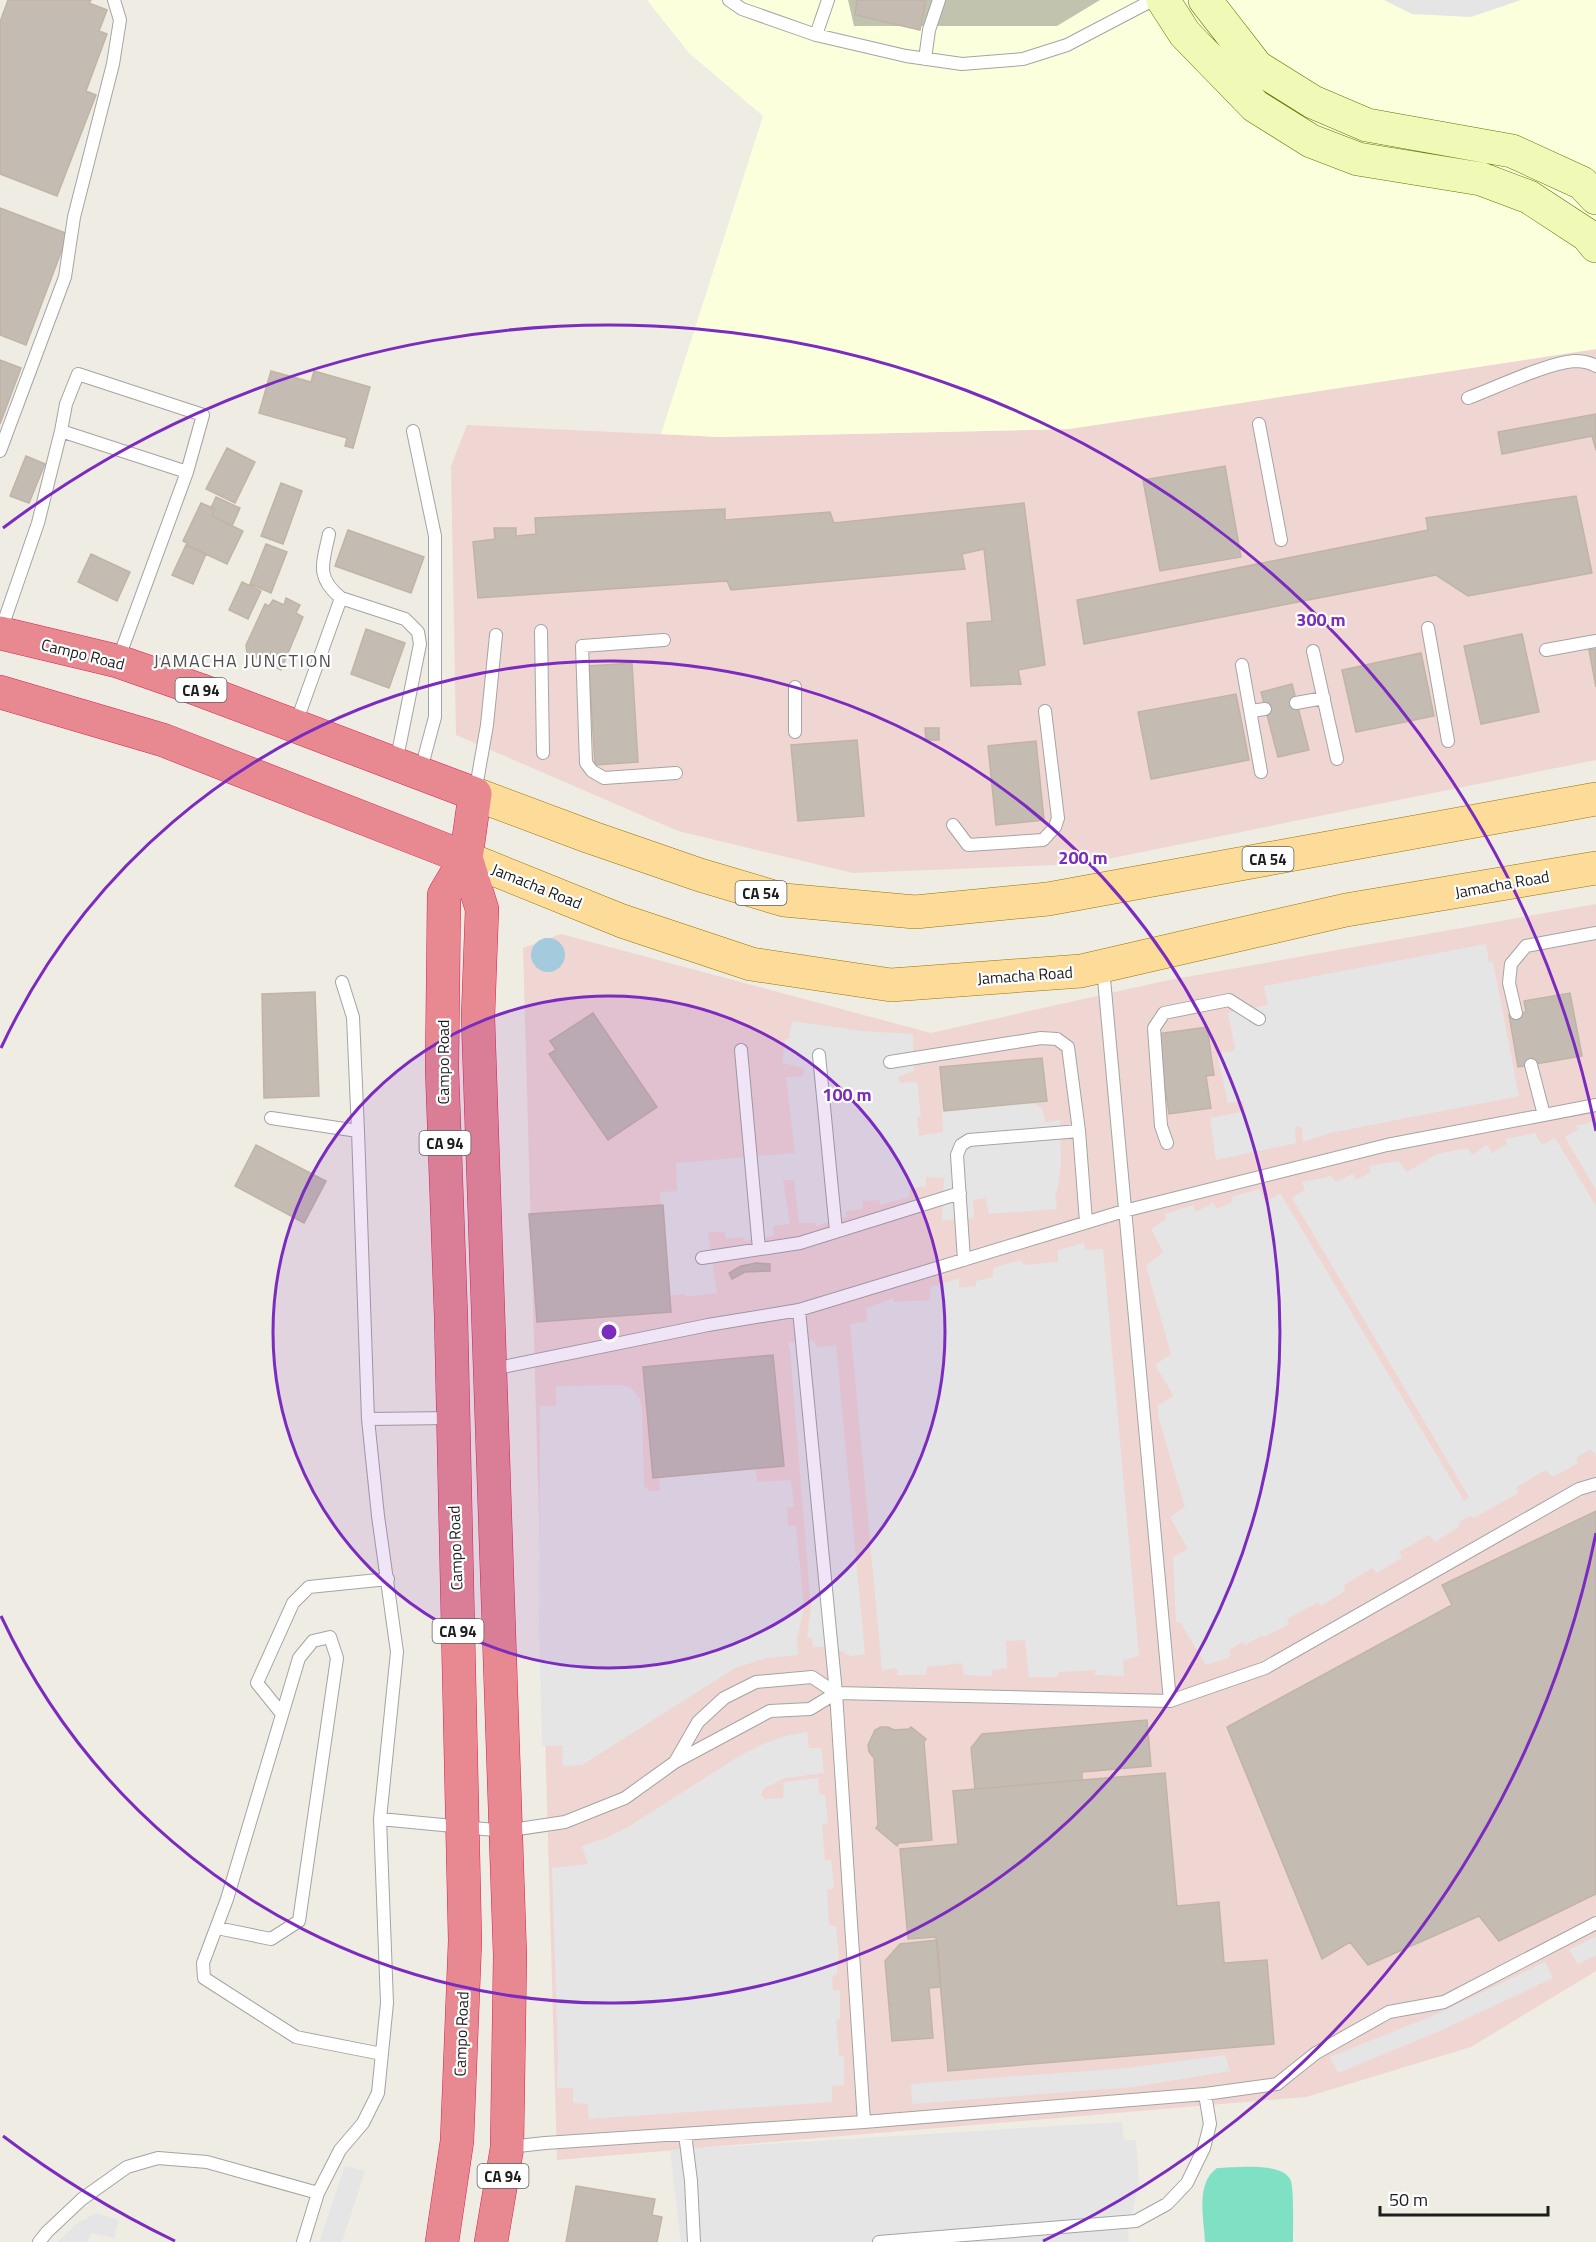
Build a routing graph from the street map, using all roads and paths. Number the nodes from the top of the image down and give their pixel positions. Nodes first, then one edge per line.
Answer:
1 (114, 0) edge
2 (729, 0) edge
3 (828, 0) edge
4 (939, 0) edge
5 (1153, 0) edge
6 (1162, 0) edge
7 (1205, 0) edge
8 (816, 35) junction
9 (926, 59) junction
10 (1596, 198) edge
11 (1596, 246) edge
12 (1596, 366) edge
13 (1468, 398) dead end
14 (1259, 424) dead end
15 (61, 431) junction
16 (413, 431) dead end
17 (0, 451) edge
18 (187, 472) junction
19 (329, 534) dead end
20 (1281, 540) dead end
21 (341, 598) junction
22 (1428, 628) dead end
23 (541, 631) dead end
24 (0, 633) edge
25 (495, 635) dead end
26 (664, 640) dead end
27 (1596, 641) edge
28 (1546, 650) dead end
29 (1313, 651) dead end
30 (117, 661) junction
31 (1242, 665) dead end
32 (795, 687) dead end
33 (0, 692) edge
34 (1324, 698) junction
35 (1296, 703) dead end
36 (1265, 709) dead end
37 (1045, 711) dead end
38 (1251, 711) junction
39 (294, 727) junction
40 (795, 732) dead end
41 (1448, 741) dead end
42 (543, 753) dead end
43 (1337, 759) dead end
44 (408, 768) junction
45 (1262, 772) dead end
46 (676, 773) dead end
47 (475, 794) junction
48 (1596, 799) edge
49 (953, 825) dead end
50 (466, 858) junction
51 (1596, 868) edge
52 (1596, 933) edge
53 (1103, 966) junction
54 (342, 982) dead end
55 (1516, 1013) dead end
56 (1259, 1019) dead end
57 (741, 1050) dead end
58 (819, 1055) dead end
59 (890, 1062) dead end
60 (1531, 1065) dead end
61 (1596, 1105) edge
62 (1544, 1115) junction
63 (271, 1118) dead end
64 (358, 1131) junction
65 (1079, 1131) junction
66 (1167, 1143) dead end
67 (960, 1193) junction
68 (1124, 1211) junction
69 (1086, 1222) junction
70 (836, 1231) junction
71 (759, 1249) junction
72 (702, 1258) dead end
73 (964, 1260) junction
74 (799, 1310) junction
75 (490, 1369) junction
76 (452, 1418) junction
77 (368, 1419) junction
78 (1596, 1484) edge
79 (388, 1579) junction
80 (836, 1693) junction
81 (1170, 1701) junction
82 (282, 1714) junction
83 (675, 1762) junction
84 (380, 1819) junction
85 (463, 1828) junction
86 (505, 1831) junction
87 (1596, 1923) edge
88 (217, 1928) junction
89 (382, 2054) junction
90 (1205, 2094) junction
91 (864, 2122) junction
92 (685, 2134) junction
93 (507, 2148) junction
94 (318, 2193) junction
95 (39, 2242) edge
96 (303, 2242) edge
97 (442, 2242) edge
98 (491, 2242) edge
99 (694, 2242) edge
100 (879, 2242) edge

1 - 17 lane
2 - 8 lane
3 - 8 lane
4 - 9 lane
5 - 9 lane
6 - 11 street
7 - 10 street
8 - 9 lane
12 - 13 lane
14 - 20 lane
15 - 18 lane
15 - 18 lane
15 - 24 lane
16 - 44 lane
18 - 30 lane
19 - 21 lane
21 - 39 lane
21 - 44 lane
22 - 41 lane
23 - 42 lane
24 - 30 highway, Campo Road / CA 94
25 - 47 lane
26 - 46 lane
27 - 28 lane
29 - 34 lane
30 - 39 highway, Campo Road / CA 94
31 - 38 lane
32 - 40 lane
33 - 50 highway
34 - 35 lane
34 - 43 lane
36 - 38 lane
37 - 49 lane
38 - 45 lane
39 - 44 highway, Campo Road / CA 94
44 - 47 highway, Campo Road / CA 94
47 - 48 main road, CA 54
47 - 50 highway, Campo Road / CA 94
50 - 53 main road, Jamacha Road
50 - 75 highway, Campo Road / CA 94
50 - 76 highway, Campo Road / CA 94
51 - 53 main road, Jamacha Road
52 - 55 lane
53 - 68 lane
54 - 64 lane
56 - 66 lane
57 - 71 lane
58 - 70 lane
59 - 65 lane
60 - 62 lane
61 - 62 lane
62 - 68 lane
63 - 64 lane
64 - 77 lane
65 - 67 lane
65 - 69 lane
67 - 70 lane
67 - 73 lane
68 - 69 lane
68 - 81 lane
69 - 73 lane
70 - 71 lane
71 - 72 lane
73 - 74 lane
74 - 75 lane
74 - 80 lane
75 - 86 highway, Campo Road / CA 94
76 - 77 lane
76 - 85 highway, Campo Road / CA 94
77 - 79 lane
78 - 81 lane
79 - 82 lane
79 - 84 lane
80 - 81 lane
80 - 83 lane
80 - 83 lane
80 - 91 lane
82 - 88 lane
82 - 88 lane
83 - 86 lane
84 - 85 lane
84 - 89 lane
85 - 86 lane
85 - 97 highway, Campo Road / CA 94
86 - 93 highway, Campo Road / CA 94
87 - 90 lane
88 - 89 lane
89 - 94 lane
90 - 91 lane
90 - 100 lane
91 - 92 lane
92 - 93 lane
92 - 99 lane
93 - 98 highway, Campo Road / CA 94
94 - 95 lane
94 - 96 lane

